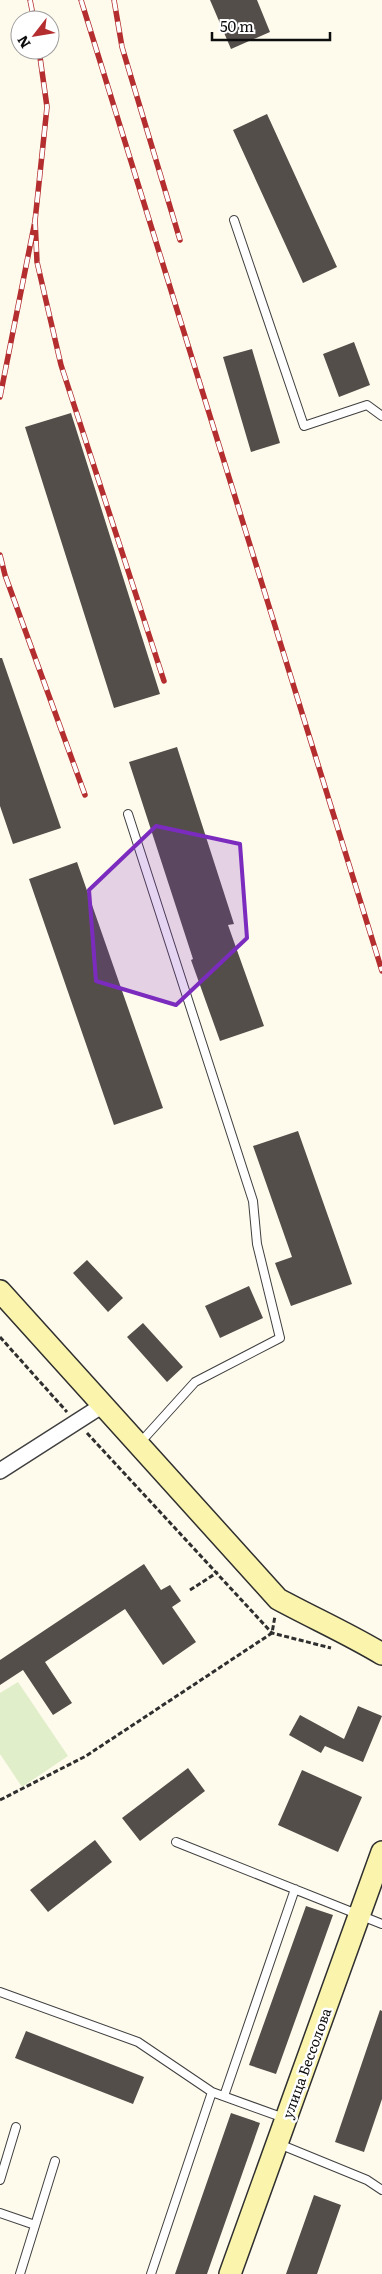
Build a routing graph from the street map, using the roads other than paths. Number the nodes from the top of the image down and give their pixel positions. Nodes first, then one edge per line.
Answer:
1 (234, 220) dead end
2 (382, 416) edge
3 (128, 814) dead end
4 (0, 1291) edge
5 (103, 1405) junction
6 (138, 1444) junction
7 (0, 1471) edge
8 (382, 1654) edge
9 (176, 1842) dead end
10 (382, 1852) edge
11 (295, 1889) junction
12 (360, 1915) junction
13 (382, 1924) edge
14 (0, 1992) edge
15 (212, 2092) junction
16 (224, 2096) junction
17 (286, 2119) junction
18 (16, 2127) dead end
19 (278, 2143) junction
20 (54, 2161) dead end
21 (0, 2180) edge
22 (382, 2190) edge
23 (0, 2213) edge
24 (35, 2225) junction
25 (20, 2274) edge
26 (151, 2274) edge
27 (230, 2274) edge

1 - 2 lane
3 - 6 lane
4 - 5 main road
5 - 6 main road
5 - 7 street
6 - 8 main road
9 - 11 lane
10 - 12 main road, улица Бессолова
11 - 12 lane
11 - 16 lane
12 - 13 lane
12 - 17 main road, улица Бессолова
14 - 15 lane
15 - 16 lane
15 - 26 lane
16 - 17 lane
17 - 19 main road, улица Бессолова
18 - 21 lane
19 - 22 lane
19 - 27 main road, улица Бессолова
20 - 24 lane
23 - 24 lane
24 - 25 lane

